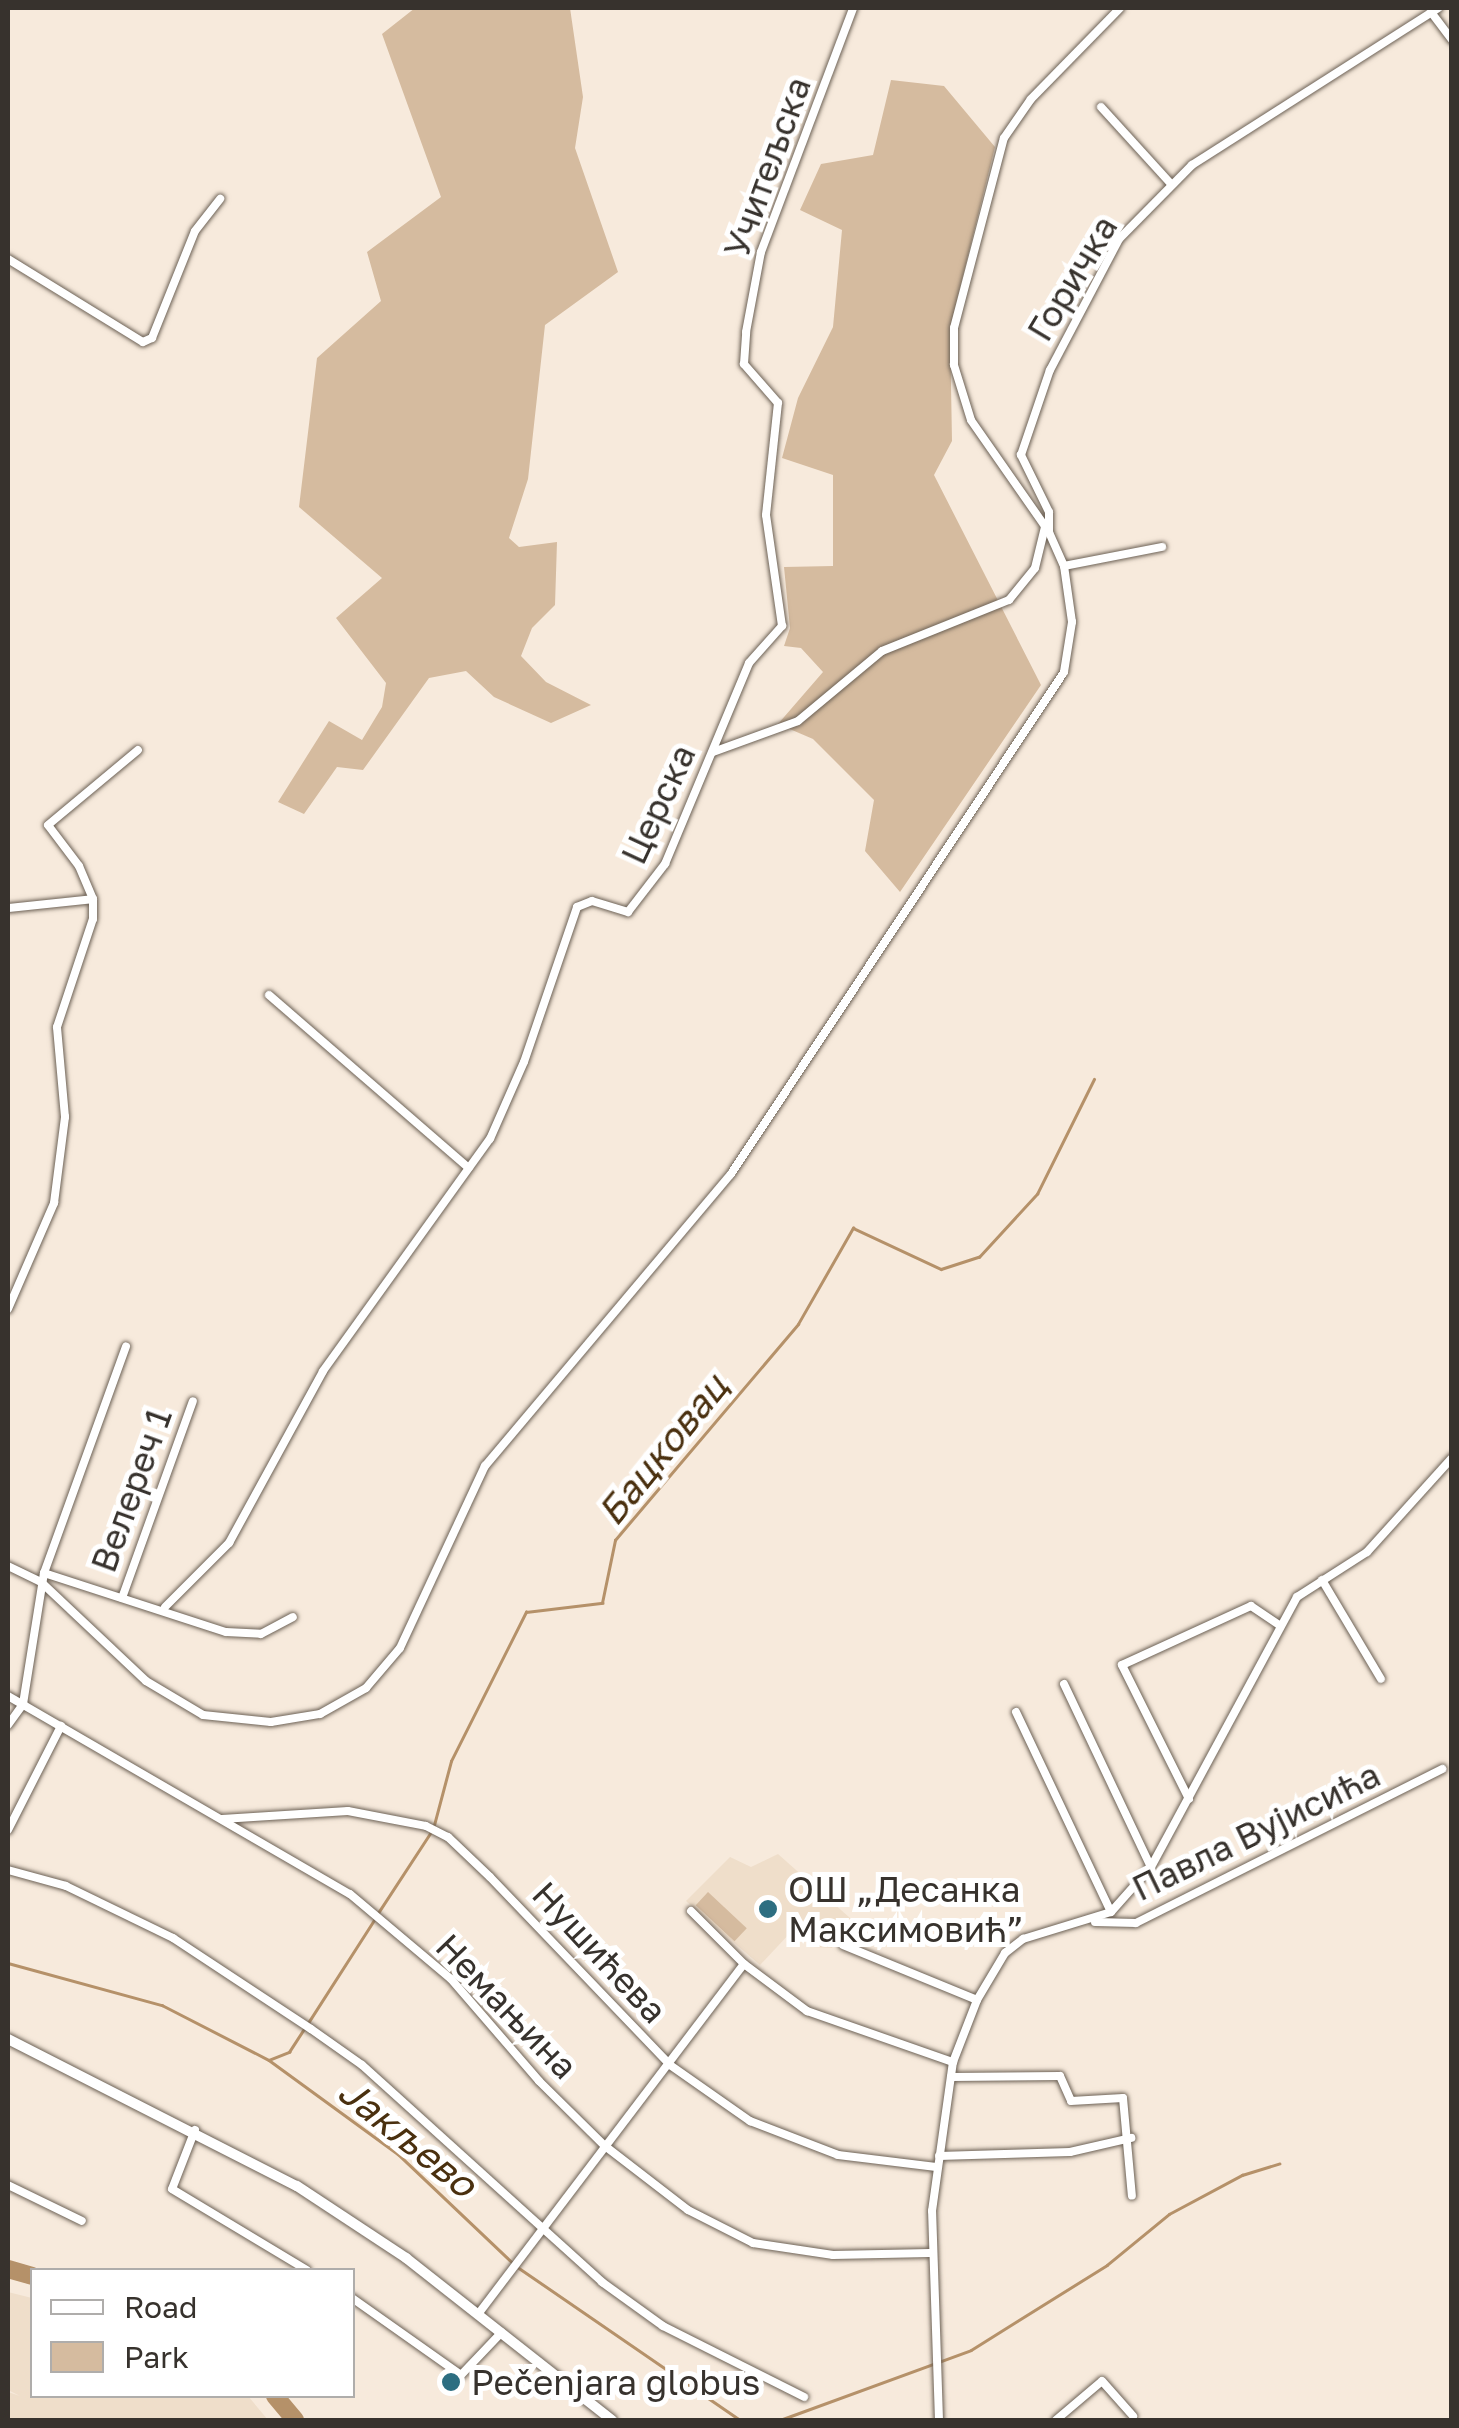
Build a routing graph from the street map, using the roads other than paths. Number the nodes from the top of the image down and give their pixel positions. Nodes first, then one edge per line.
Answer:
1 (853, 8) edge
2 (1120, 8) edge
3 (1434, 10) edge
4 (1452, 40) edge
5 (1101, 107) dead end
6 (1172, 185) junction
7 (220, 199) dead end
8 (8, 259) edge
9 (766, 514) joint
10 (1047, 530) junction
11 (1162, 546) dead end
12 (1064, 566) junction
13 (138, 750) dead end
14 (713, 752) junction
15 (94, 900) junction
16 (8, 908) edge
17 (269, 994) dead end
18 (470, 1168) junction
19 (8, 1309) edge
20 (126, 1346) dead end
21 (192, 1401) dead end
22 (1452, 1458) edge
23 (8, 1566) edge
24 (42, 1578) junction
25 (1322, 1580) junction
26 (122, 1598) junction
27 (166, 1608) junction
28 (293, 1617) dead end
29 (1279, 1625) junction
30 (1381, 1679) dead end
31 (1064, 1684) dead end
32 (8, 1696) edge
33 (23, 1704) junction
34 (1016, 1712) dead end
35 (8, 1725) edge
36 (61, 1726) junction
37 (1442, 1769) dead end
38 (1190, 1799) junction
39 (221, 1820) junction
40 (8, 1830) edge
41 (1151, 1866) junction
42 (8, 1870) edge
43 (691, 1910) dead end
44 (1110, 1912) junction
45 (1091, 1922) junction
46 (843, 1945) dead end
47 (744, 1964) junction
48 (977, 2000) junction
49 (8, 2039) edge
50 (953, 2062) junction
51 (670, 2065) junction
52 (950, 2077) junction
53 (195, 2130) junction
54 (1131, 2138) junction
55 (605, 2146) junction
56 (939, 2156) junction
57 (936, 2168) junction
58 (8, 2185) edge
59 (1132, 2196) dead end
60 (82, 2220) dead end
61 (540, 2230) junction
62 (930, 2254) junction
63 (304, 2268) edge
64 (355, 2300) edge
65 (479, 2314) junction
66 (502, 2332) junction
67 (804, 2396) dead end
68 (1133, 2416) dead end
69 (612, 2420) edge
70 (939, 2420) edge
71 (1056, 2420) edge

1 - 9 street, Учитељска
2 - 10 street
3 - 4 street, Горичка
3 - 6 street, Горичка
5 - 6 street
6 - 10 street, Горичка
7 - 8 street
9 - 14 street, Церска
10 - 12 street
10 - 14 street
11 - 12 street
12 - 24 street
13 - 15 street
14 - 18 street, Церска
15 - 16 street
15 - 19 street
17 - 18 street
18 - 27 street, Церска
20 - 24 street
21 - 26 street, Велереч 1
22 - 25 street
23 - 24 street
24 - 26 street
24 - 33 street
25 - 29 street
25 - 30 street
26 - 27 street
27 - 28 street
29 - 38 street
29 - 38 street
31 - 41 street
32 - 33 street, Немањина
33 - 35 street
33 - 36 street, Немањина
34 - 44 street
36 - 39 street, Немањина
36 - 40 street
37 - 45 street, Павла Вујисића
38 - 41 street
39 - 51 street, Нушићева
39 - 55 street, Немањина
41 - 44 street
42 - 61 street
43 - 47 street
44 - 45 street
45 - 48 street
46 - 48 street
47 - 50 street
47 - 51 street
48 - 50 street
49 - 53 street
50 - 52 street
51 - 55 street
51 - 57 street, Нушићева
52 - 54 street
52 - 56 street
53 - 63 street
53 - 65 street
54 - 56 street
54 - 59 street
55 - 61 street
55 - 62 street, Немањина
56 - 57 street
57 - 62 street
58 - 60 street
61 - 65 street
61 - 67 street
62 - 70 street
64 - 66 street
65 - 66 street
66 - 69 street
68 - 71 street

